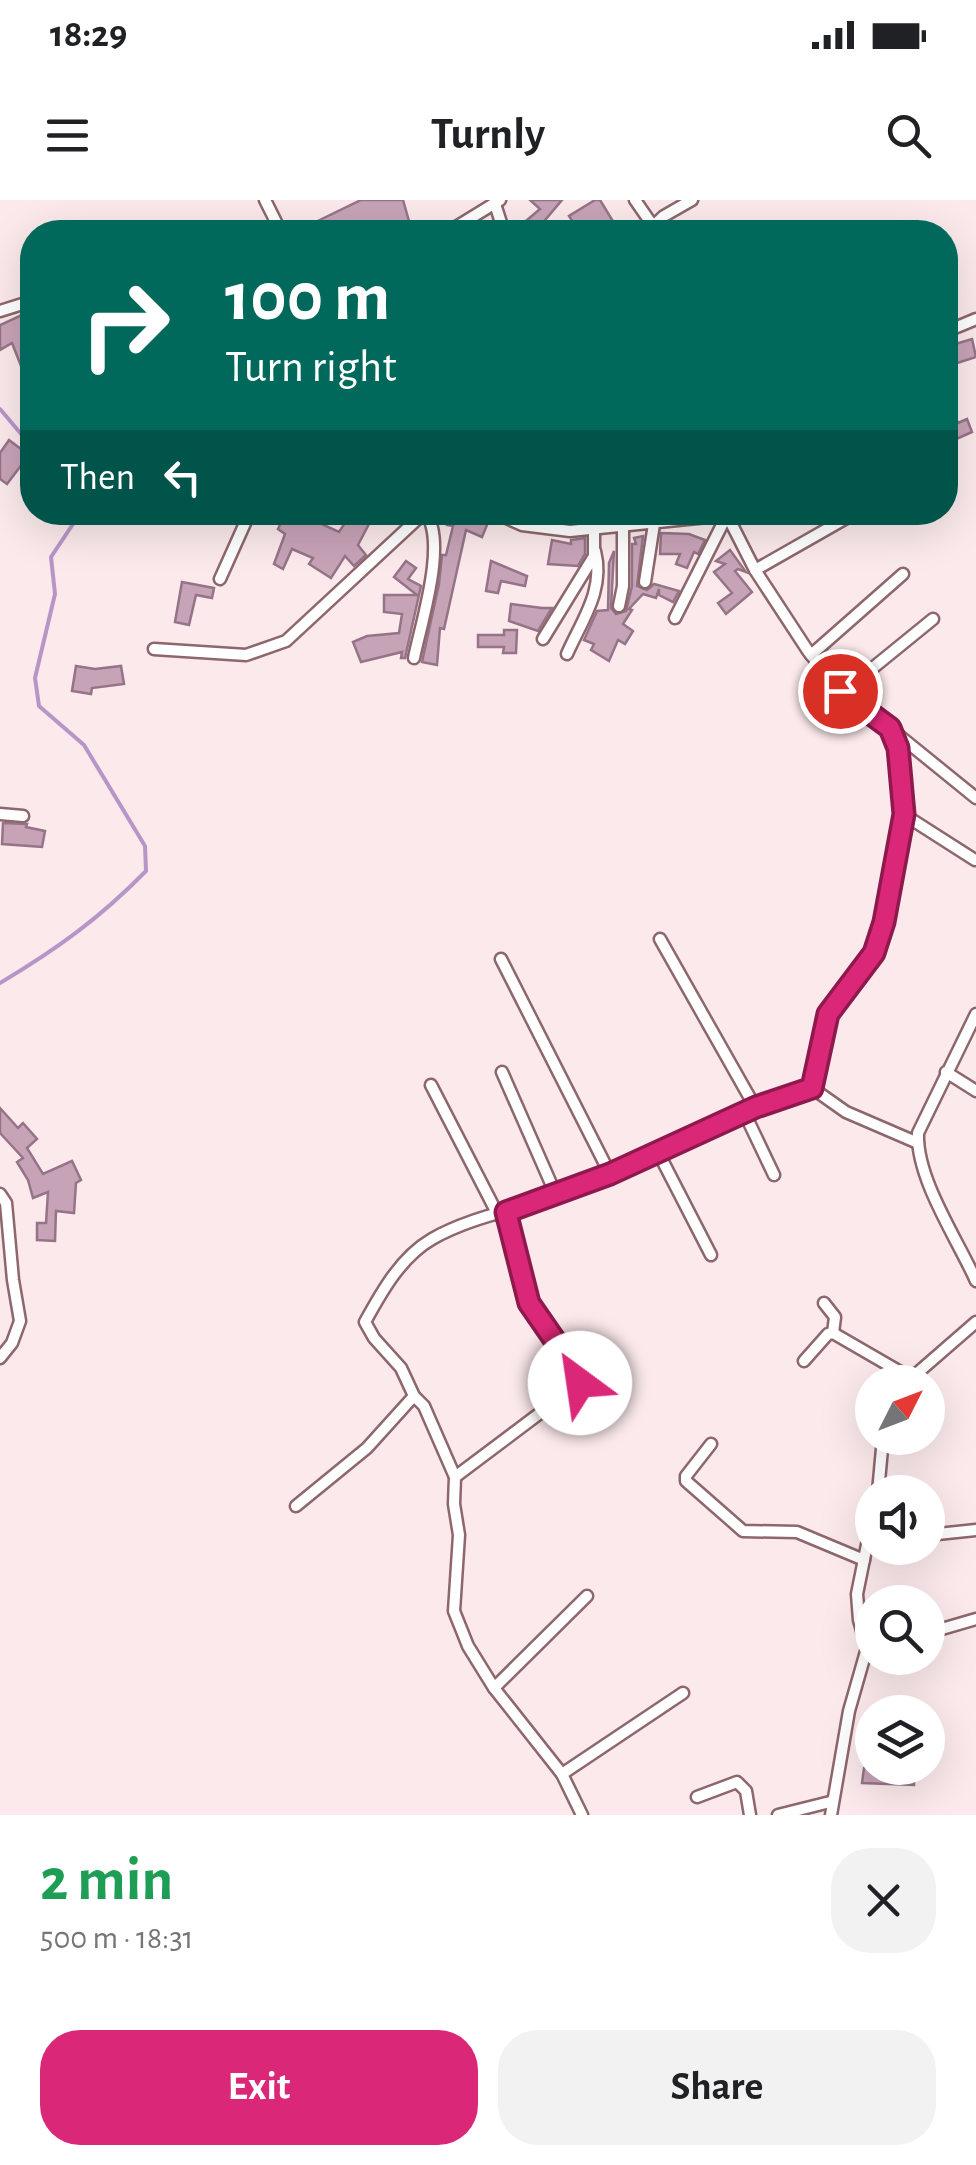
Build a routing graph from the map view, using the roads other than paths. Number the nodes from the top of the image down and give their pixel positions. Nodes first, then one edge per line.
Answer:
1 (692, 200) edge
2 (497, 202) edge
3 (468, 220) edge
4 (660, 220) edge
5 (244, 525) edge
6 (411, 525) edge
7 (431, 525) edge
8 (522, 525) edge
9 (644, 525) edge
10 (654, 525) edge
11 (722, 525) edge
12 (733, 525) edge
13 (834, 525) edge
14 (623, 527) junction
15 (594, 530) junction
16 (595, 550) junction
17 (755, 570) junction
18 (903, 574) dead end
19 (220, 579) dead end
20 (645, 582) dead end
21 (619, 606) dead end
22 (675, 618) dead end
23 (933, 620) dead end
24 (542, 640) dead end
25 (154, 649) dead end
26 (567, 654) dead end
27 (811, 655) junction
28 (414, 658) dead end
29 (842, 693) junction
30 (890, 728) junction
31 (976, 798) edge
32 (0, 814) edge
33 (904, 814) junction
34 (23, 816) dead end
35 (975, 860) edge
36 (660, 939) dead end
37 (501, 959) dead end
38 (976, 1014) edge
39 (502, 1072) dead end
40 (946, 1072) junction
41 (431, 1085) dead end
42 (812, 1088) junction
43 (976, 1091) edge
44 (750, 1110) junction
45 (918, 1143) junction
46 (659, 1154) junction
47 (610, 1174) junction
48 (774, 1175) dead end
49 (0, 1194) edge
50 (556, 1196) junction
51 (502, 1214) junction
52 (711, 1255) dead end
53 (976, 1282) edge
54 (824, 1303) dead end
55 (976, 1322) edge
56 (833, 1333) junction
57 (0, 1358) edge
58 (804, 1361) dead end
59 (884, 1365) edge
60 (926, 1365) edge
61 (414, 1396) junction
62 (711, 1444) dead end
63 (455, 1477) junction
64 (296, 1506) dead end
65 (976, 1530) edge
66 (945, 1533) edge
67 (855, 1556) edge
68 (586, 1596) dead end
69 (976, 1619) edge
70 (945, 1628) edge
71 (861, 1675) edge
72 (494, 1688) junction
73 (683, 1693) dead end
74 (562, 1774) junction
75 (697, 1796) dead end
76 (830, 1802) junction
77 (582, 1815) edge
78 (750, 1815) edge
79 (778, 1815) edge
80 (830, 1815) edge

1 - 4 street
2 - 3 street
5 - 19 street
6 - 25 street
7 - 28 street
8 - 15 street
9 - 14 street
10 - 20 street
11 - 22 street
12 - 17 street
13 - 17 street
14 - 15 street
14 - 21 street
15 - 16 street
16 - 24 street
16 - 26 street
17 - 27 street
18 - 27 street
23 - 29 street
27 - 29 street
29 - 30 street
30 - 31 street
30 - 33 street
32 - 34 street
33 - 35 street
33 - 42 street
36 - 44 street
37 - 47 street
38 - 40 street
39 - 50 street
40 - 43 street
40 - 45 street
41 - 51 street
42 - 44 street
42 - 45 street
44 - 46 street
44 - 48 street
45 - 53 street
46 - 47 street
46 - 52 street
47 - 50 street
49 - 57 street
50 - 51 street
51 - 61 street
51 - 63 street
54 - 56 street
55 - 60 street
56 - 58 street
56 - 59 street
61 - 63 street
61 - 64 street
62 - 67 street
63 - 72 street
65 - 66 street
68 - 72 street
69 - 70 street
71 - 76 street
72 - 74 street
73 - 74 street
74 - 77 street
75 - 78 street
76 - 79 street
76 - 80 street

